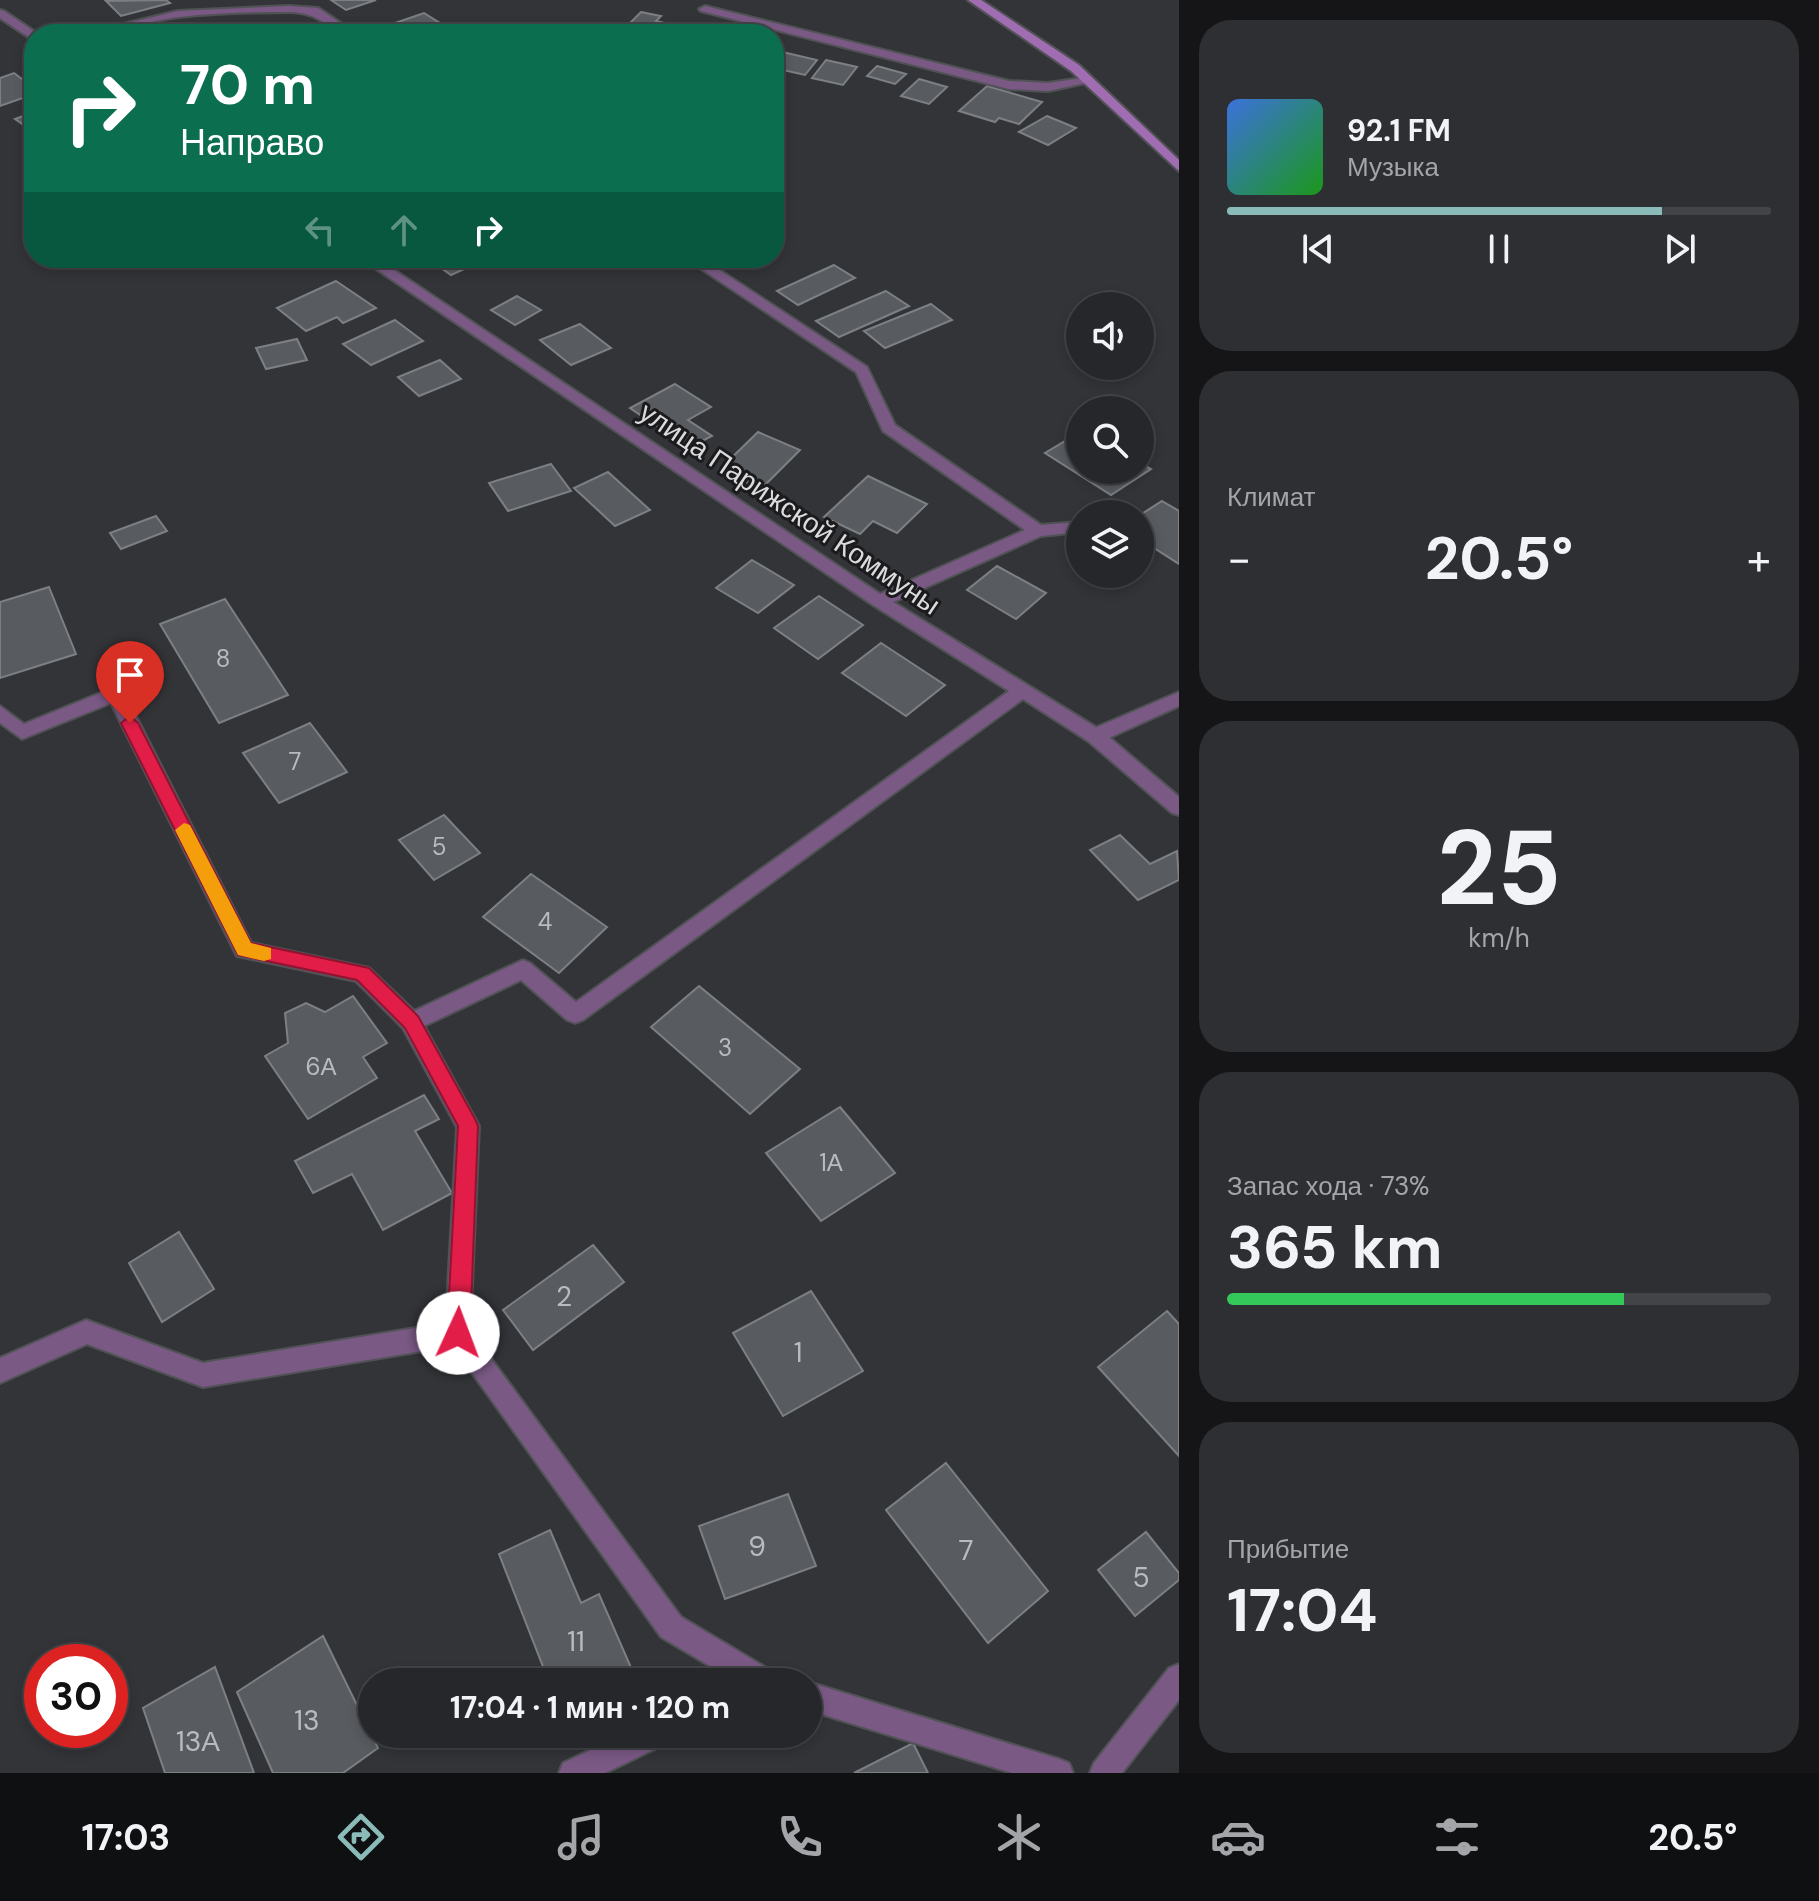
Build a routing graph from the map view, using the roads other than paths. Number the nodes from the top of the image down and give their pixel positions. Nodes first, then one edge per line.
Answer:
1 (974, 0) edge
2 (705, 9) dead end
3 (0, 13) edge
4 (133, 24) edge
5 (336, 24) edge
6 (765, 24) edge
7 (24, 29) edge
8 (784, 29) edge
9 (1089, 81) junction
10 (1179, 167) edge
11 (382, 268) edge
12 (707, 268) edge
13 (1066, 528) edge
14 (1038, 531) junction
15 (879, 601) junction
16 (1023, 690) junction
17 (1179, 699) edge
18 (0, 713) edge
19 (1095, 736) junction
20 (1179, 808) edge
21 (411, 1022) junction
22 (458, 1333) junction
23 (0, 1371) edge
24 (740, 1668) edge
25 (1179, 1678) edge
26 (822, 1700) edge
27 (626, 1748) edge
28 (573, 1773) edge
29 (1059, 1773) edge
30 (1104, 1773) edge

1 - 9 main road
2 - 6 street
3 - 7 street
4 - 5 street
8 - 9 street
9 - 10 main road
11 - 15 street, улица Парижской Коммуны
12 - 14 street
13 - 14 street
14 - 15 street
15 - 16 street, улица Парижской Коммуны
16 - 19 street, улица Парижской Коммуны
16 - 21 street
17 - 19 street
18 - 21 street
19 - 20 street, улица Парижской Коммуны
21 - 22 street
22 - 23 street
22 - 24 street
25 - 30 street
26 - 29 street
27 - 28 street

